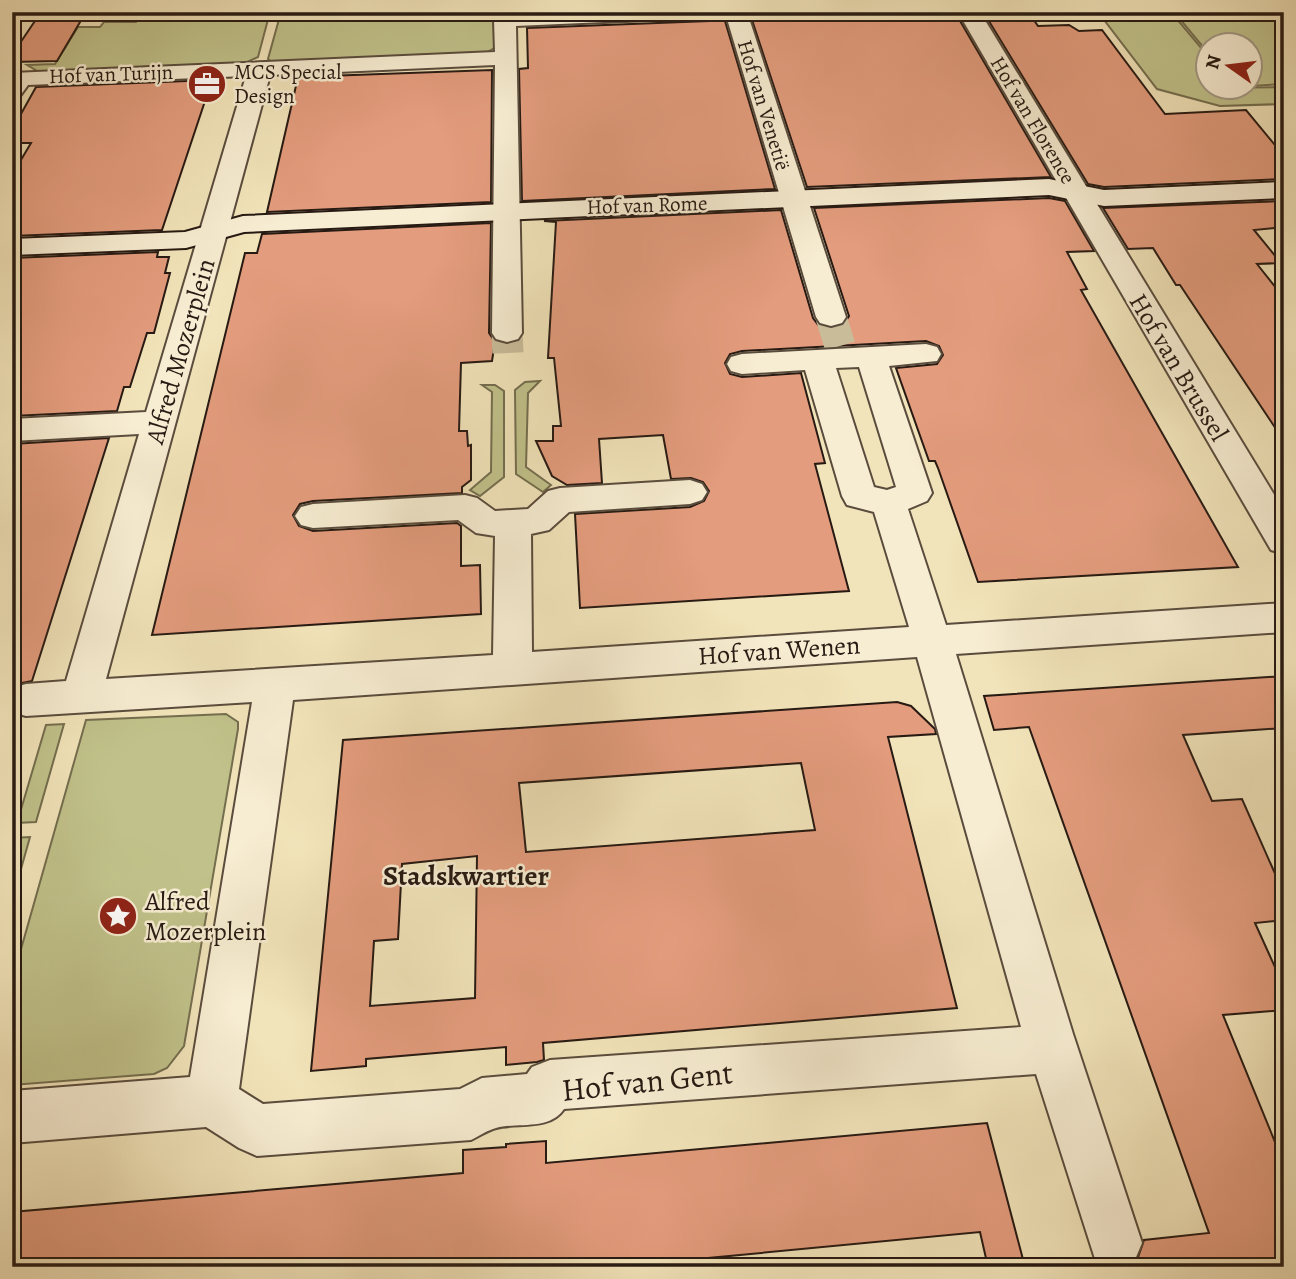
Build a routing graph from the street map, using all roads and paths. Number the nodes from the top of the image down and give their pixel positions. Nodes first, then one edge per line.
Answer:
1 (692, 12) edge
2 (736, 12) edge
3 (969, 12) edge
4 (506, 58) junction
5 (260, 68) junction
6 (12, 91) edge
7 (1284, 190) edge
8 (1075, 192) junction
9 (792, 198) junction
10 (507, 211) junction
11 (215, 232) junction
12 (12, 247) edge
13 (831, 317) tunnel mouth
14 (508, 332) tunnel mouth
15 (926, 354) dead end
16 (843, 355) junction
17 (741, 364) dead end
18 (159, 422) junction
19 (12, 430) edge
20 (690, 492) dead end
21 (888, 503) junction
22 (313, 516) dead end
23 (513, 523) junction
24 (1284, 541) edge
25 (1284, 617) edge
26 (931, 640) junction
27 (512, 668) junction
28 (275, 685) junction
29 (81, 697) junction
30 (26, 701) dead end
31 (1048, 1034) junction
32 (212, 1101) junction
33 (12, 1117) edge
34 (1110, 1227) dead end

1 - 4 street
2 - 9 street, Hof van Venetië
3 - 8 street, Hof van Florence
4 - 5 street
4 - 10 street
5 - 6 street, Hof van Turijn
5 - 11 street, Alfred Mozerplein
7 - 8 street, Hof van Rome
8 - 9 street, Hof van Rome
8 - 24 street, Hof van Brussel
9 - 10 street, Hof van Rome
9 - 13 street, Hof van Venetië
10 - 11 street, Hof van Rome
10 - 14 street
11 - 12 street, Hof van Rome
11 - 18 street, Alfred Mozerplein
15 - 16 street
16 - 17 street
16 - 21 street
16 - 21 street
18 - 19 street
18 - 29 street, Alfred Mozerplein
20 - 23 street
21 - 26 street
22 - 23 street
23 - 27 street
25 - 26 street, Hof van Wenen
26 - 27 street, Hof van Wenen
26 - 31 street
27 - 28 street, Hof van Wenen
28 - 29 street
28 - 32 street
29 - 30 street
31 - 32 street, Hof van Gent
31 - 34 street
32 - 33 street

